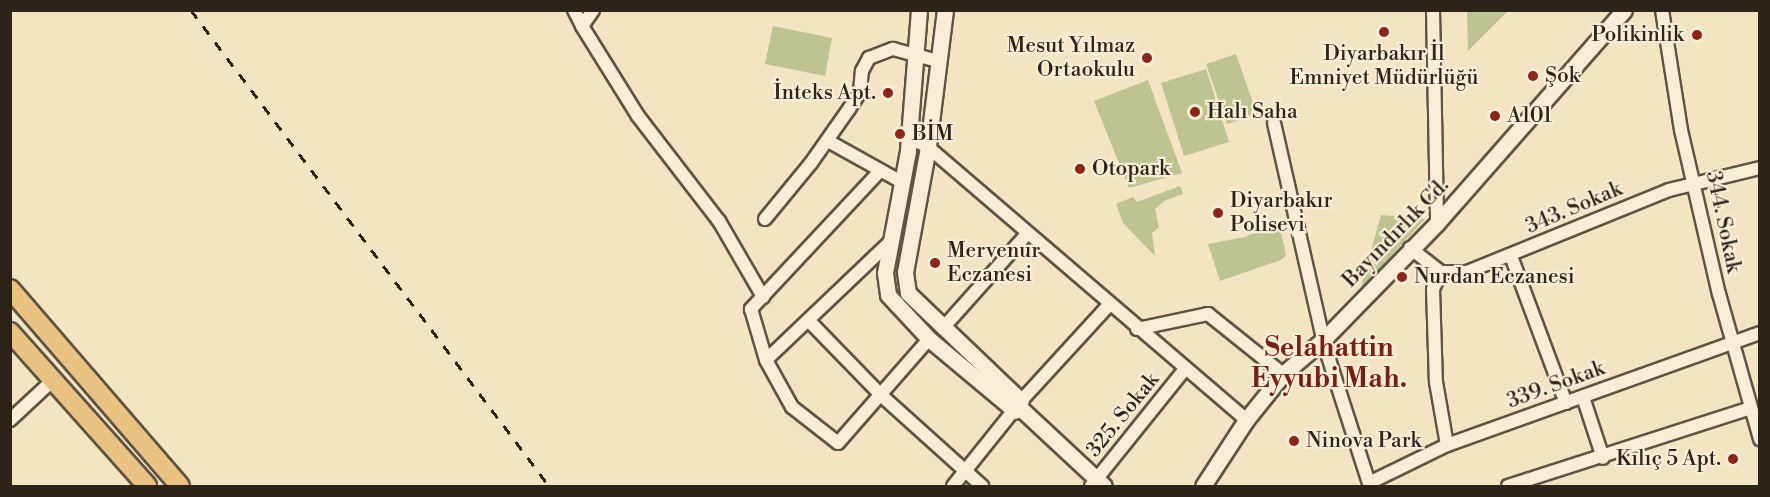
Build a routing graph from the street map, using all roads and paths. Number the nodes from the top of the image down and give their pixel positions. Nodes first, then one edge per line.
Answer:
1 (574, 10) edge
2 (593, 10) edge
3 (919, 10) edge
4 (945, 10) edge
5 (1433, 10) edge
6 (1624, 10) edge
7 (1662, 10) edge
8 (582, 26) junction
9 (914, 53) junction
10 (938, 61) junction
11 (1274, 123) dead end
12 (909, 136) junction
13 (828, 141) junction
14 (928, 147) junction
15 (1760, 168) edge
16 (880, 171) junction
17 (900, 181) junction
18 (1695, 184) junction
19 (765, 219) dead end
20 (1437, 223) junction
21 (1027, 234) junction
22 (894, 238) junction
23 (1410, 248) junction
24 (1510, 256) junction
25 (1441, 272) junction
26 (10, 289) edge
27 (763, 297) junction
28 (1109, 305) junction
29 (810, 322) junction
30 (943, 328) junction
31 (1137, 329) junction
32 (10, 332) edge
33 (1760, 333) edge
34 (929, 339) junction
35 (1323, 340) junction
36 (1732, 341) junction
37 (766, 360) junction
38 (1185, 369) junction
39 (1283, 374) junction
40 (53, 380) junction
41 (882, 396) junction
42 (1583, 397) junction
43 (1566, 403) junction
44 (1018, 406) junction
45 (1751, 408) junction
46 (10, 420) edge
47 (1246, 420) junction
48 (1760, 440) edge
49 (1447, 445) junction
50 (1603, 458) junction
51 (965, 472) junction
52 (1097, 484) edge
53 (1369, 485) edge
54 (147, 486) edge
55 (180, 486) edge
56 (953, 486) edge
57 (982, 486) edge
58 (1203, 486) edge
59 (1508, 486) edge

1 - 8 street
2 - 8 street
3 - 9 street
4 - 10 street
5 - 20 street
6 - 20 street, Bayındırlık Cd.
7 - 18 street, 344. Sokak
8 - 27 street
9 - 10 street
9 - 12 street
9 - 13 street
10 - 14 street
11 - 35 street
12 - 14 street
12 - 17 street
13 - 16 street
13 - 19 street
14 - 21 street
14 - 30 street
15 - 18 street, 343. Sokak
16 - 17 street
16 - 27 street
17 - 22 street
18 - 24 street, 343. Sokak
18 - 36 street, 344. Sokak
20 - 23 street, Bayındırlık Cd.
21 - 28 street
21 - 30 street
22 - 29 street
22 - 34 street
23 - 25 street
23 - 35 street, Bayındırlık Cd.
24 - 25 street, 343. Sokak
24 - 43 street
25 - 49 street
26 - 55 main road
27 - 37 street
28 - 31 street
28 - 44 street
29 - 37 street
29 - 41 street
30 - 44 street
31 - 38 street
31 - 39 street
32 - 40 main road
33 - 36 street, 339. Sokak
34 - 41 street
34 - 44 street
35 - 39 street, Bayındırlık Cd.
35 - 53 street
36 - 42 street, 339. Sokak
36 - 45 street, 344. Sokak
37 - 41 street
38 - 47 street
38 - 52 street, 325. Sokak
39 - 47 street, Bayındırlık Cd.
40 - 46 street
40 - 54 main road
41 - 51 street
42 - 43 street, 339. Sokak
42 - 50 street
43 - 49 street, 339. Sokak
44 - 51 street
44 - 52 street
45 - 48 street, 344. Sokak
45 - 50 street
47 - 58 street, Bayındırlık Cd.
49 - 53 street, 339. Sokak
50 - 59 street
51 - 56 street
51 - 57 street

